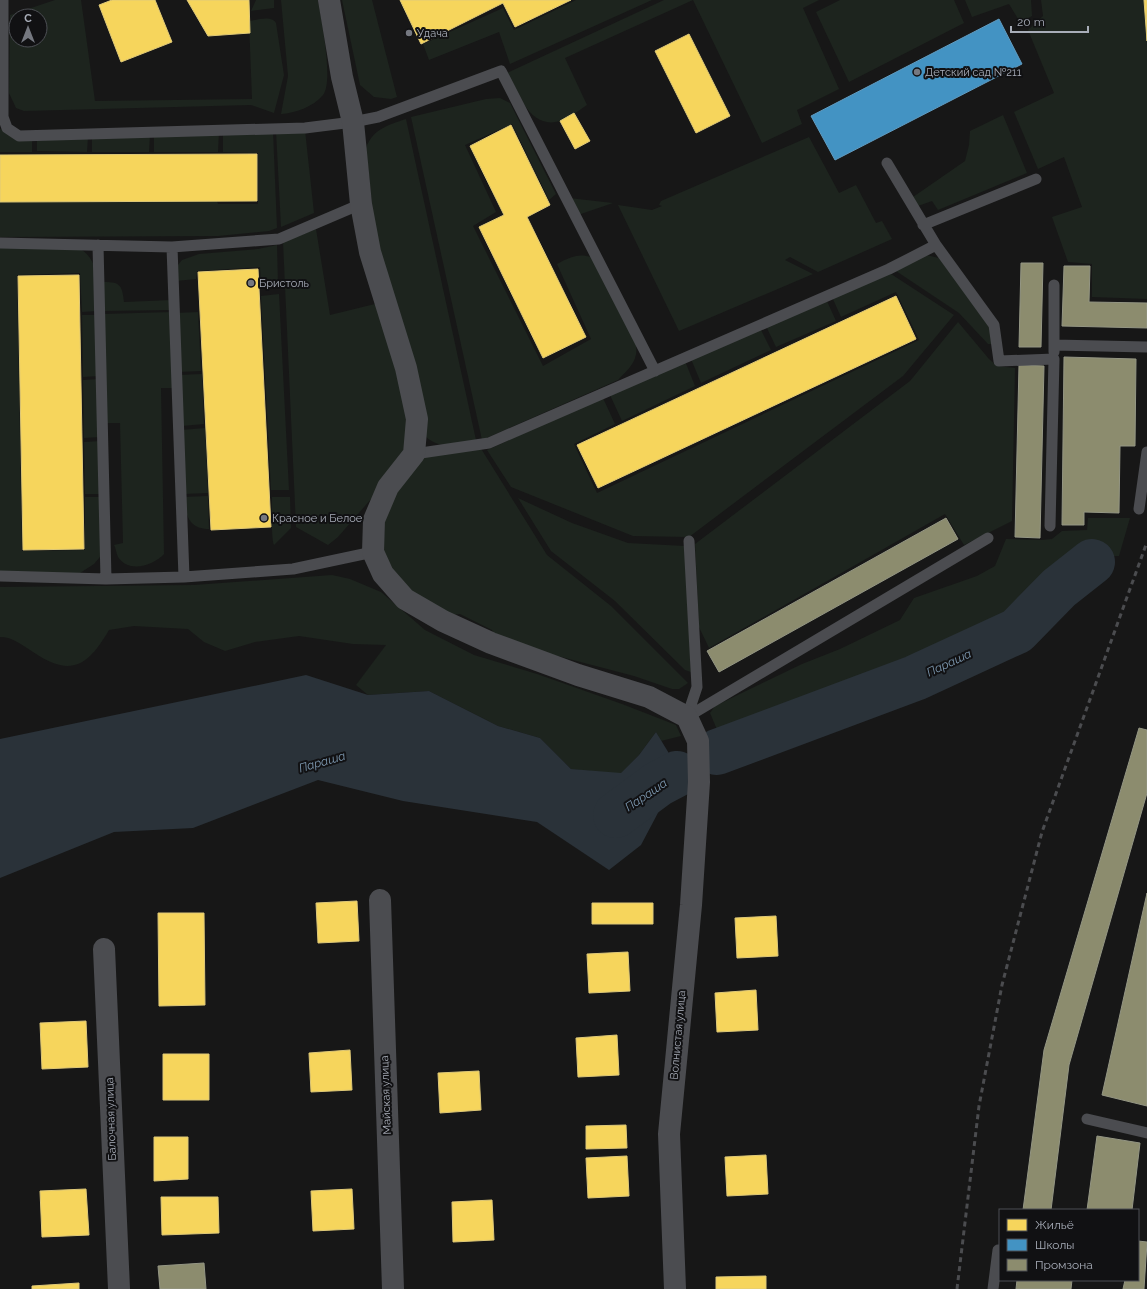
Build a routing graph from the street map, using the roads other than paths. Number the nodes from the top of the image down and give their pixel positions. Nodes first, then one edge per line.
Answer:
1 (3, 0) edge
2 (329, 0) edge
3 (2, 14) edge
4 (354, 122) junction
5 (887, 163) dead end
6 (1036, 180) dead end
7 (361, 204) junction
8 (923, 225) junction
9 (0, 243) edge
10 (936, 245) junction
11 (98, 246) junction
12 (172, 247) junction
13 (1054, 285) dead end
14 (1054, 345) junction
15 (1147, 347) edge
16 (1054, 359) junction
17 (655, 371) junction
18 (1147, 452) edge
19 (414, 454) junction
20 (1139, 509) dead end
21 (1050, 526) dead end
22 (988, 538) dead end
23 (689, 541) dead end
24 (372, 552) junction
25 (0, 576) edge
26 (184, 577) junction
27 (106, 578) junction
28 (688, 717) junction
29 (380, 900) dead end
30 (104, 949) dead end
31 (1087, 1119) dead end
32 (1147, 1134) edge
33 (998, 1250) dead end
34 (119, 1289) edge
35 (393, 1289) edge
36 (675, 1289) edge
37 (993, 1289) edge

1 - 3 lane
2 - 4 street
3 - 4 lane
4 - 7 street
4 - 17 lane
5 - 8 lane
6 - 8 lane
7 - 12 lane
7 - 19 street
8 - 10 lane
9 - 11 lane
10 - 16 lane
10 - 17 lane
11 - 12 lane
11 - 27 lane
12 - 26 lane
13 - 14 lane
14 - 15 lane
14 - 16 lane
16 - 21 lane
17 - 19 lane
18 - 20 lane
19 - 24 street
22 - 28 lane
23 - 28 lane
24 - 26 lane
24 - 28 street
25 - 27 lane
26 - 27 lane
28 - 36 street, Волнистая улица
29 - 35 street, Майская улица
30 - 34 street, Балочная улица
31 - 32 lane
33 - 37 lane

